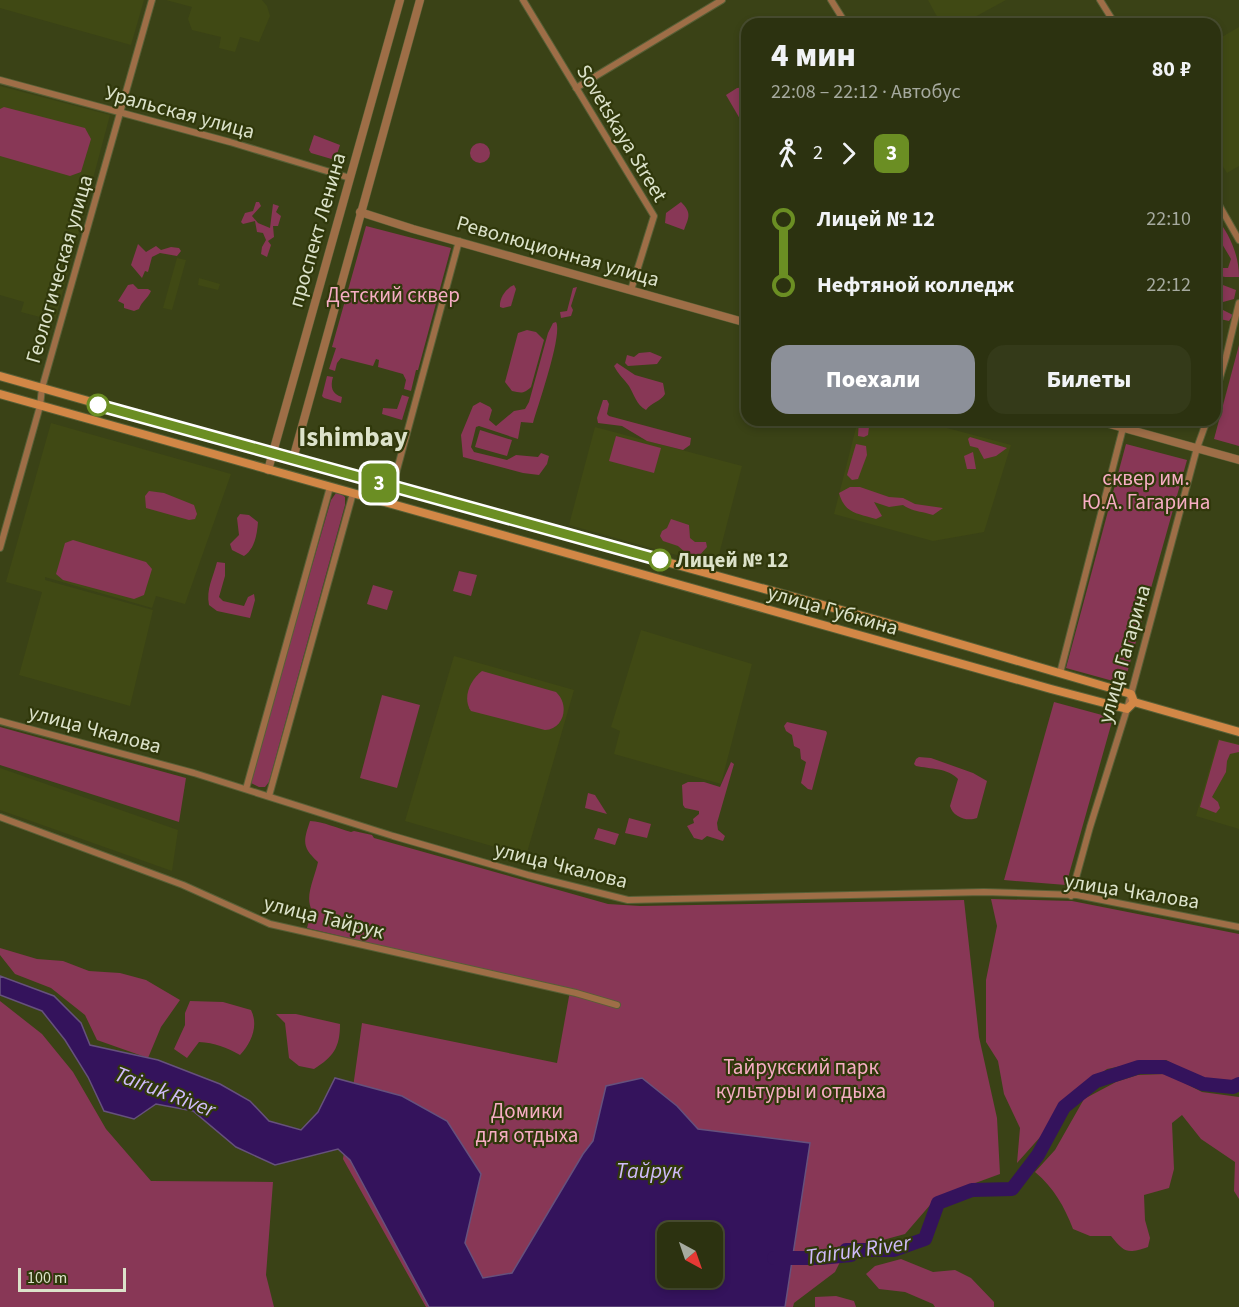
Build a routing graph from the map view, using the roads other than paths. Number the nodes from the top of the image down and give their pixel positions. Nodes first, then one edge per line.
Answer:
1 (152, 0) edge
2 (400, 0) edge
3 (420, 0) edge
4 (523, 0) edge
5 (722, 0) edge
6 (831, 0) edge
7 (1100, 0) edge
8 (842, 18) edge
9 (1111, 18) edge
10 (0, 80) edge
11 (576, 88) junction
12 (120, 113) junction
13 (350, 178) junction
14 (1221, 208) edge
15 (360, 212) junction
16 (1239, 240) edge
17 (459, 241) junction
18 (631, 290) junction
19 (1239, 303) edge
20 (741, 321) edge
21 (0, 376) edge
22 (1221, 376) edge
23 (42, 388) junction
24 (0, 394) edge
25 (40, 406) junction
26 (1116, 426) edge
27 (1204, 426) edge
28 (1123, 428) junction
29 (1197, 448) junction
30 (272, 454) junction
31 (293, 459) junction
32 (1239, 460) edge
33 (268, 470) junction
34 (392, 486) junction
35 (330, 487) junction
36 (352, 493) junction
37 (388, 503) junction
38 (0, 548) edge
39 (1060, 673) junction
40 (1130, 702) junction
41 (0, 721) edge
42 (1239, 732) edge
43 (246, 789) junction
44 (269, 796) junction
45 (0, 817) edge
46 (1071, 896) junction
47 (1239, 927) edge
48 (617, 1005) dead end

1 - 12 street, Геологическая улица
2 - 13 street, проспект Ленина
3 - 15 street, проспект Ленина
4 - 11 street, Sovetskaya Street
5 - 11 street
6 - 8 street
7 - 9 street
10 - 12 street, Уральская улица
11 - 18 street, Sovetskaya Street
12 - 13 street, Уральская улица
12 - 23 street, Геологическая улица
13 - 30 street, проспект Ленина
14 - 16 street
15 - 17 street, Революционная улица
15 - 31 street, проспект Ленина
17 - 18 street, Революционная улица
17 - 34 street
18 - 20 street, Революционная улица
19 - 22 street
21 - 23 main road, улица Губкина
23 - 25 street, Геологическая улица
23 - 30 main road, улица Губкина
24 - 25 main road, улица Губкина
25 - 33 main road, улица Губкина
25 - 38 street, Геологическая улица
26 - 28 street
27 - 29 street, улица Гагарина
28 - 29 street
28 - 39 street
29 - 32 street
29 - 40 street, улица Гагарина
30 - 31 main road, улица Губкина
30 - 33 street, проспект Ленина
31 - 34 main road, улица Губкина
33 - 35 main road, улица Губкина
34 - 37 street
34 - 39 main road, улица Губкина
35 - 36 main road, улица Губкина
35 - 43 street
36 - 37 main road, улица Губкина
36 - 44 street
37 - 40 main road, улица Губкина
39 - 40 main road, улица Губкина
40 - 42 main road, улица Губкина
40 - 46 street, улица Гагарина
41 - 43 street, улица Чкалова
43 - 44 street, улица Чкалова
44 - 46 street, улица Чкалова
45 - 48 street, улица Тайрук
46 - 47 street, улица Чкалова

